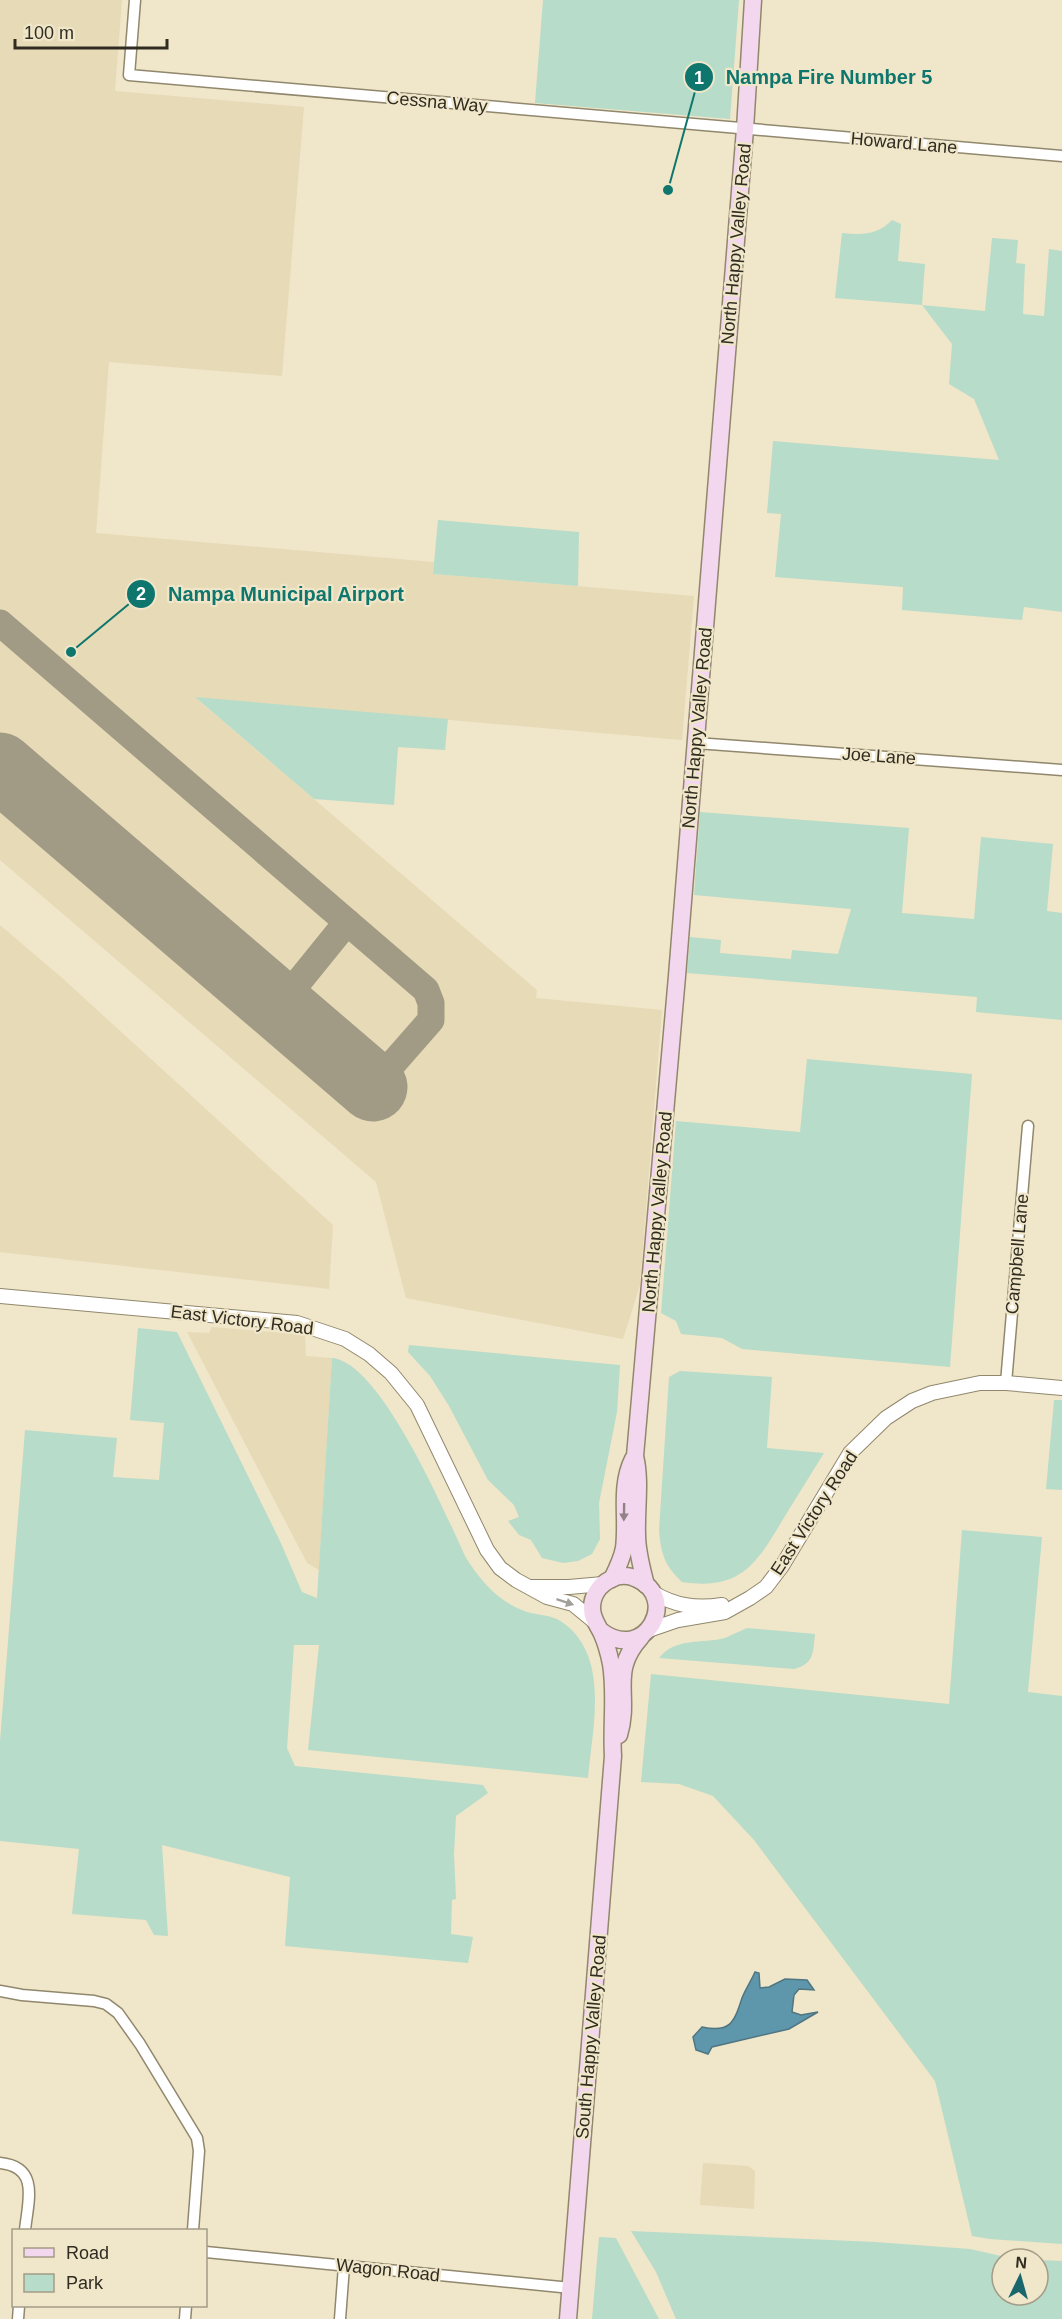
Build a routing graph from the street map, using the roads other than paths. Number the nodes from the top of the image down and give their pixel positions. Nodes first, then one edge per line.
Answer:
1 (135, 0) edge
2 (753, 0) edge
3 (746, 129) junction
4 (1062, 156) edge
5 (696, 743) junction
6 (1062, 770) edge
7 (1028, 1126) dead end
8 (0, 1296) edge
9 (1006, 1383) junction
10 (1062, 1389) edge
11 (635, 1456) junction
12 (607, 1581) junction
13 (531, 1587) junction
14 (649, 1589) junction
15 (736, 1606) junction
16 (598, 1627) junction
17 (645, 1633) junction
18 (613, 1756) junction
19 (0, 1990) edge
20 (0, 2163) edge
21 (25, 2229) edge
22 (193, 2229) edge
23 (207, 2252) edge
24 (344, 2266) junction
25 (571, 2288) junction
26 (340, 2319) edge
27 (568, 2319) edge

1 - 3 street, Cessna Way
2 - 3 main road, North Happy Valley Road
3 - 4 street, Howard Lane
3 - 5 main road, North Happy Valley Road
5 - 6 street, Joe Lane
5 - 11 main road, North Happy Valley Road
7 - 9 street, Campbell Lane
8 - 13 street, East Victory Road
9 - 10 street, East Victory Road
9 - 15 street, East Victory Road
11 -> 12 main road, North Happy Valley Road
11 - 14 main road, North Happy Valley Road
12 - 13 street
12 - 14 main road
12 - 16 main road
13 -> 16 street, East Victory Road
14 - 15 street
14 - 17 main road
15 - 17 street, East Victory Road
16 - 17 main road
16 - 18 main road
17 - 18 main road
18 - 25 main road, South Happy Valley Road
19 - 22 street
20 - 21 street
23 - 24 street, Wagon Road
24 - 25 street, Wagon Road
24 - 26 street
25 - 27 main road, South Happy Valley Road

